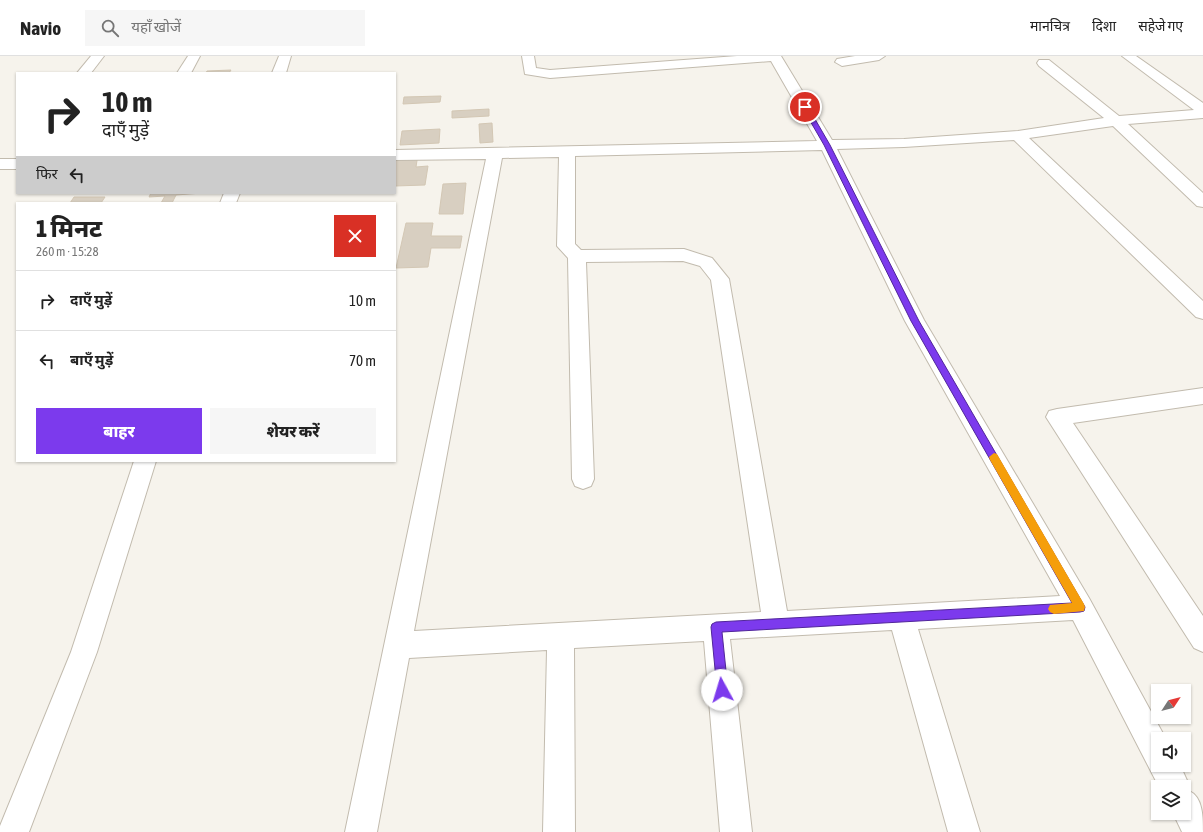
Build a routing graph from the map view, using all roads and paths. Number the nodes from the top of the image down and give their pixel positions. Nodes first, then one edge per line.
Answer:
1 (98, 56) edge
2 (194, 56) edge
3 (285, 56) edge
4 (528, 56) edge
5 (775, 56) edge
6 (879, 56) edge
7 (1128, 56) edge
8 (842, 62) dead end
9 (1044, 63) dead end
10 (85, 72) edge
11 (185, 72) edge
12 (279, 72) edge
13 (1203, 110) edge
14 (1203, 114) edge
15 (1116, 121) junction
16 (1018, 135) junction
17 (827, 145) junction
18 (567, 152) junction
19 (495, 154) junction
20 (396, 155) edge
21 (1203, 202) edge
22 (577, 256) junction
23 (1203, 312) edge
24 (1203, 396) edge
25 (145, 462) edge
26 (583, 479) dead end
27 (1080, 607) junction
28 (901, 617) junction
29 (776, 624) junction
30 (716, 627) junction
31 (561, 636) junction
32 (1203, 639) edge
33 (398, 645) junction
34 (1151, 741) edge
35 (1191, 817) edge
36 (13, 832) edge
37 (361, 832) edge
38 (559, 832) edge
39 (736, 832) edge
40 (964, 832) edge
41 (1199, 832) edge

1 - 10 street
2 - 11 street
3 - 12 street
4 - 5 street
5 - 17 street
6 - 8 street
7 - 13 street
9 - 15 street
14 - 15 street
15 - 16 street
15 - 21 street
16 - 17 street
16 - 23 street
17 - 18 street
17 - 27 street
18 - 19 street
18 - 22 street
19 - 20 street
19 - 33 street
22 - 26 street
22 - 29 street
24 - 32 street
25 - 36 street
27 - 28 street
27 - 34 street
28 - 29 street
28 - 40 street
29 - 30 street
30 - 31 street
30 - 39 street
31 - 33 street
31 - 38 street
33 - 37 street
35 - 41 street

